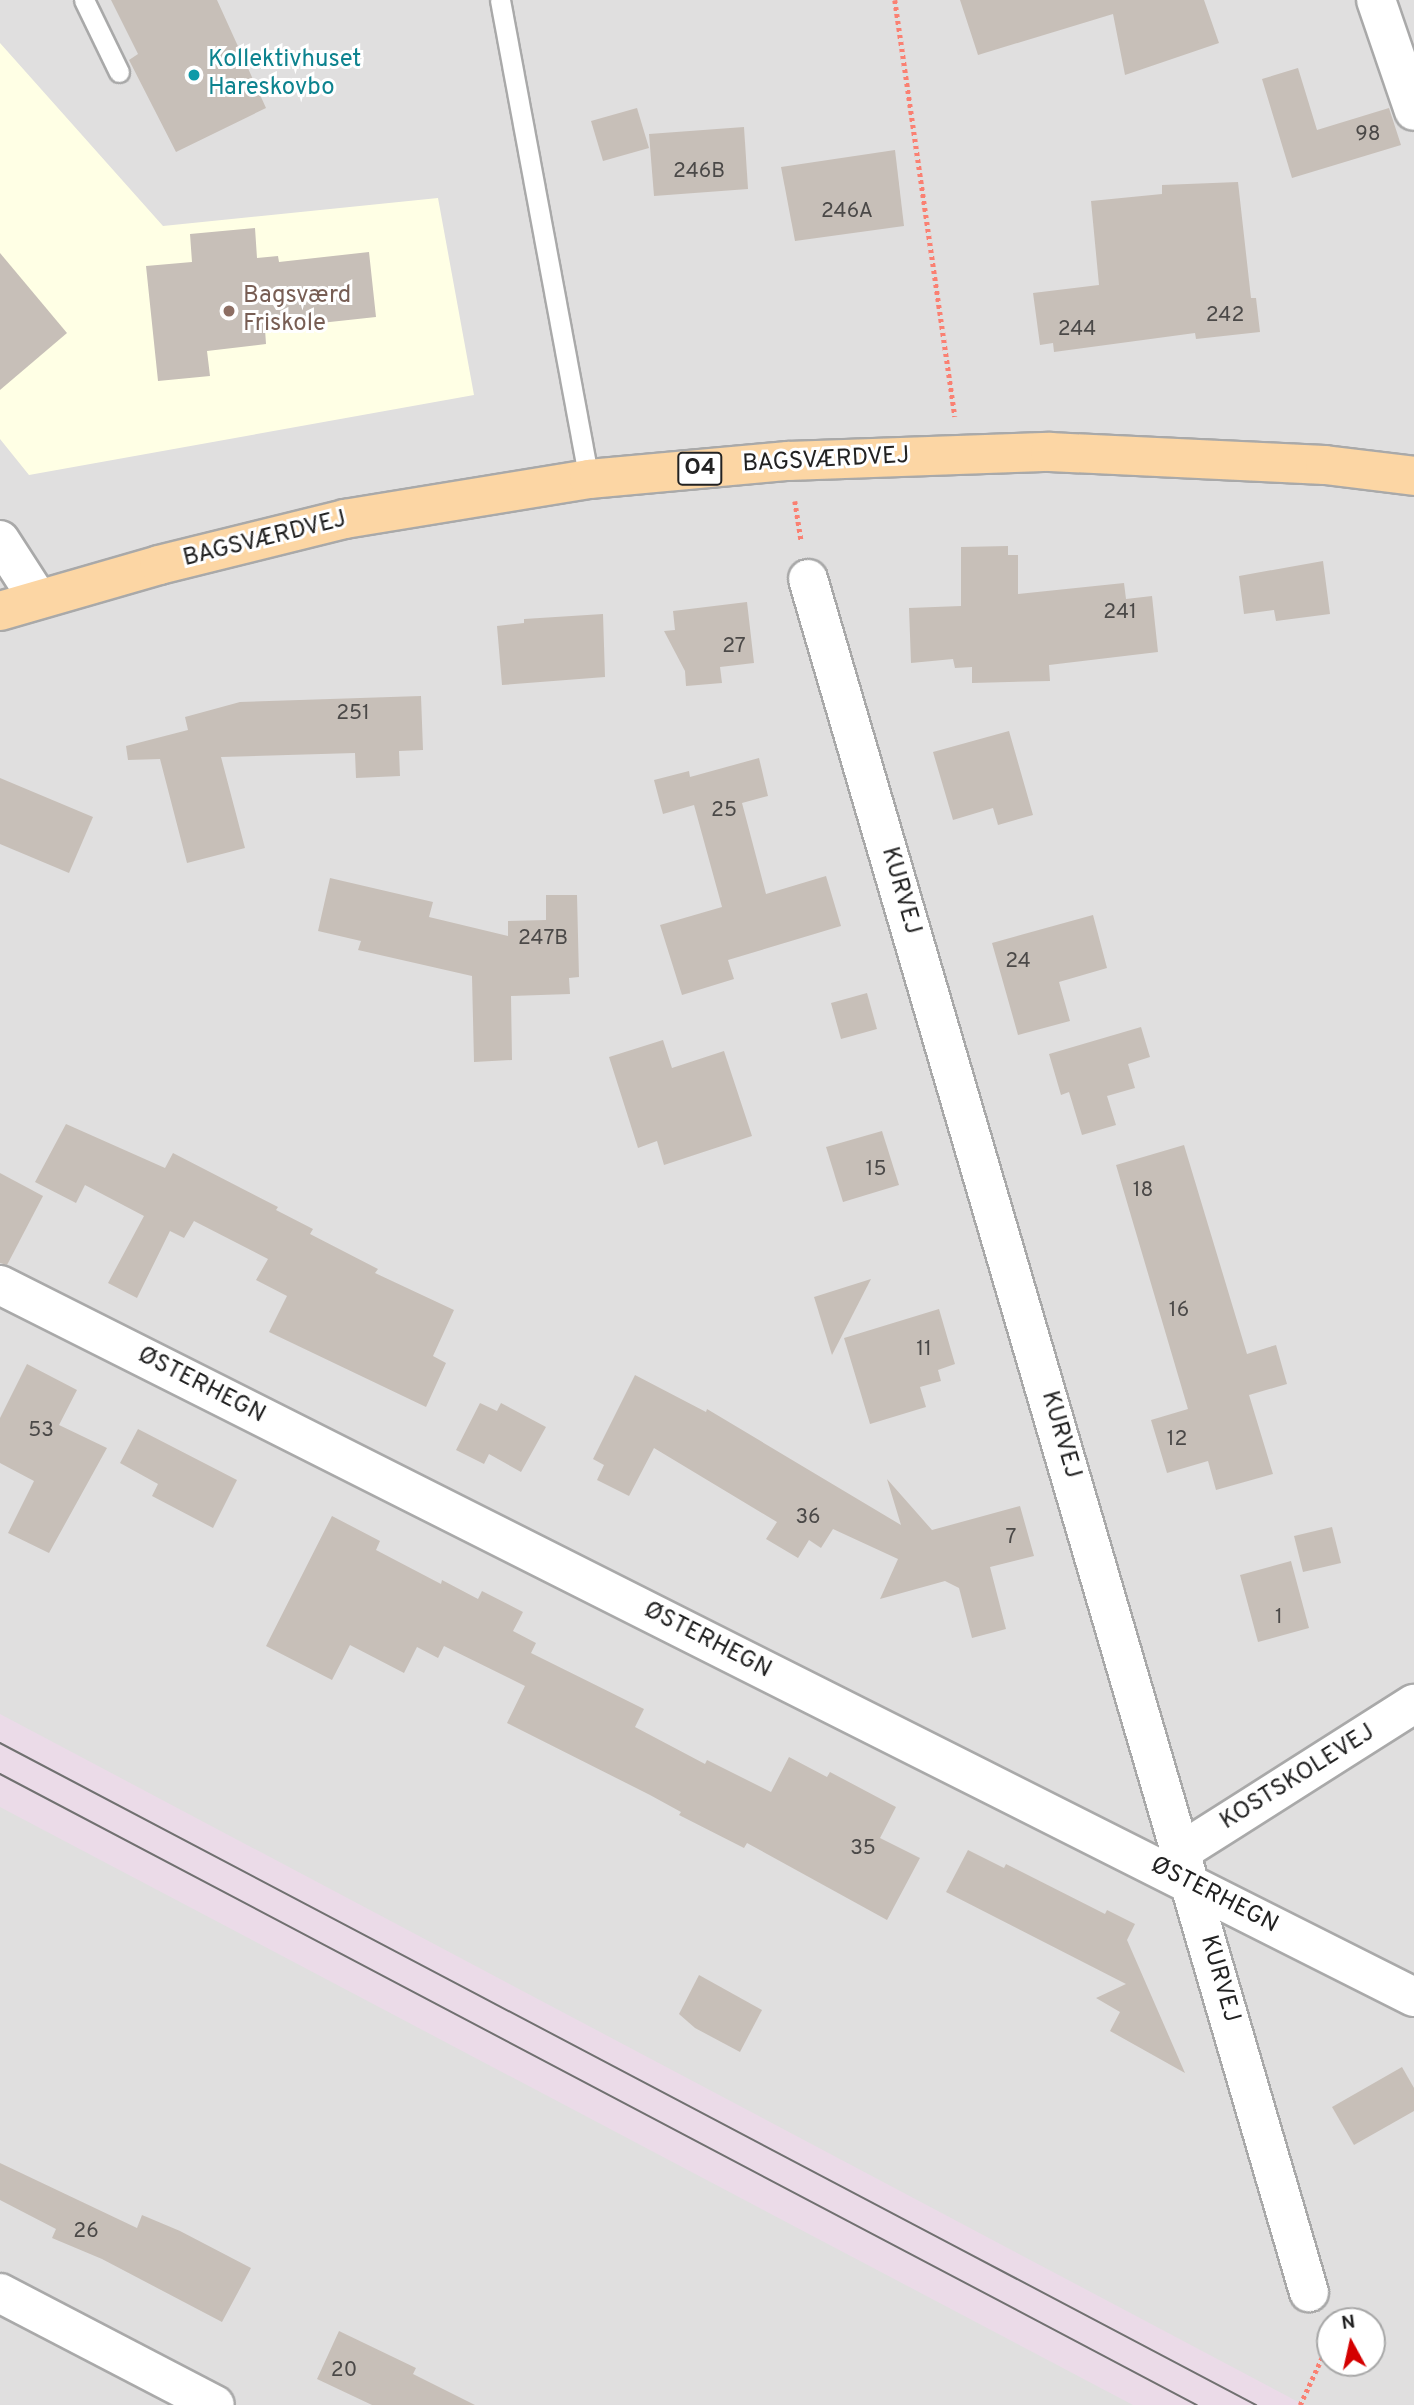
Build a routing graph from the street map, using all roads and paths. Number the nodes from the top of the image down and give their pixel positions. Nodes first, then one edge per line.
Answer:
1 (84, 0) edge
2 (500, 0) edge
3 (895, 0) edge
4 (1376, 0) edge
5 (119, 72) dead end
6 (1414, 111) edge
7 (960, 453) junction
8 (788, 461) junction
9 (1414, 476) edge
10 (590, 479) junction
11 (0, 540) edge
12 (808, 579) joint
13 (38, 599) junction
14 (0, 611) edge
15 (0, 1285) edge
16 (1414, 1704) edge
17 (1187, 1868) junction
18 (1414, 1997) edge
19 (1309, 2292) dead end
20 (0, 2293) edge
21 (1316, 2370) edge
22 (215, 2405) edge
23 (1300, 2405) edge

1 - 5 lane
2 - 10 lane
3 - 7 path
4 - 6 street
7 - 8 main road, BAGSVÆRDVEJ / O4
7 - 9 main road, BAGSVÆRDVEJ / O4
8 - 10 main road, BAGSVÆRDVEJ / O4
8 - 12 path
10 - 13 main road, BAGSVÆRDVEJ / O4
11 - 13 street
12 - 17 street, KURVEJ
13 - 14 main road, BAGSVÆRDVEJ / O4
15 - 17 street, ØSTERHEGN
16 - 17 street, KOSTSKOLEVEJ
17 - 18 street, ØSTERHEGN
17 - 19 street, KURVEJ
20 - 22 street
21 - 23 path

